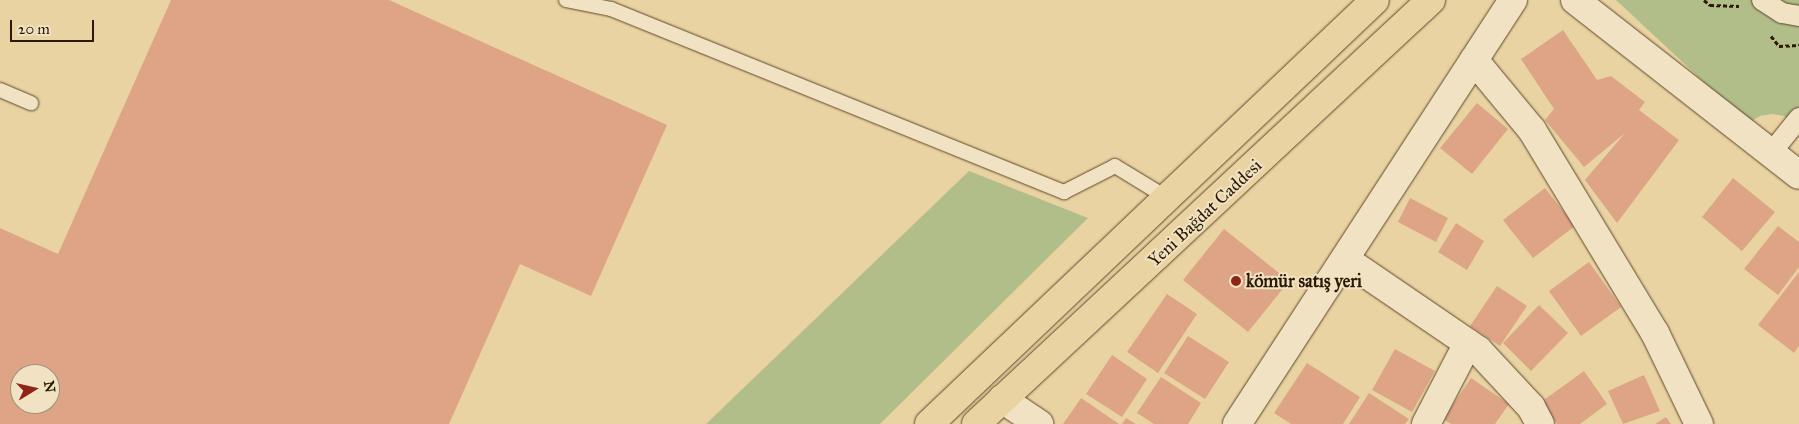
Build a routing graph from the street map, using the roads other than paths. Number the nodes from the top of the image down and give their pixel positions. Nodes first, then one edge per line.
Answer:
1 (566, 0) edge
2 (1375, 0) edge
3 (1432, 0) edge
4 (1513, 0) edge
5 (1575, 0) edge
6 (1762, 0) edge
7 (1799, 16) edge
8 (1474, 60) junction
9 (0, 90) edge
10 (31, 104) dead end
11 (1799, 118) edge
12 (1771, 153) junction
13 (1799, 175) edge
14 (1169, 199) junction
15 (1346, 260) junction
16 (1468, 343) junction
17 (1002, 400) junction
18 (929, 424) edge
19 (976, 424) edge
20 (1039, 424) edge
21 (1237, 424) edge
22 (1426, 424) edge
23 (1540, 424) edge
24 (1699, 424) edge

1 - 14 lane
2 - 14 main road, Yeni Bağdat Caddesi
3 - 17 main road, Yeni Bağdat Caddesi
4 - 8 street
5 - 12 street
6 - 7 street
8 - 15 street
8 - 24 street
9 - 10 lane
11 - 12 street
12 - 13 street
14 - 18 main road, Yeni Bağdat Caddesi
15 - 16 street
15 - 21 street
16 - 22 street
16 - 23 street
17 - 19 main road, Yeni Bağdat Caddesi
17 - 20 street

